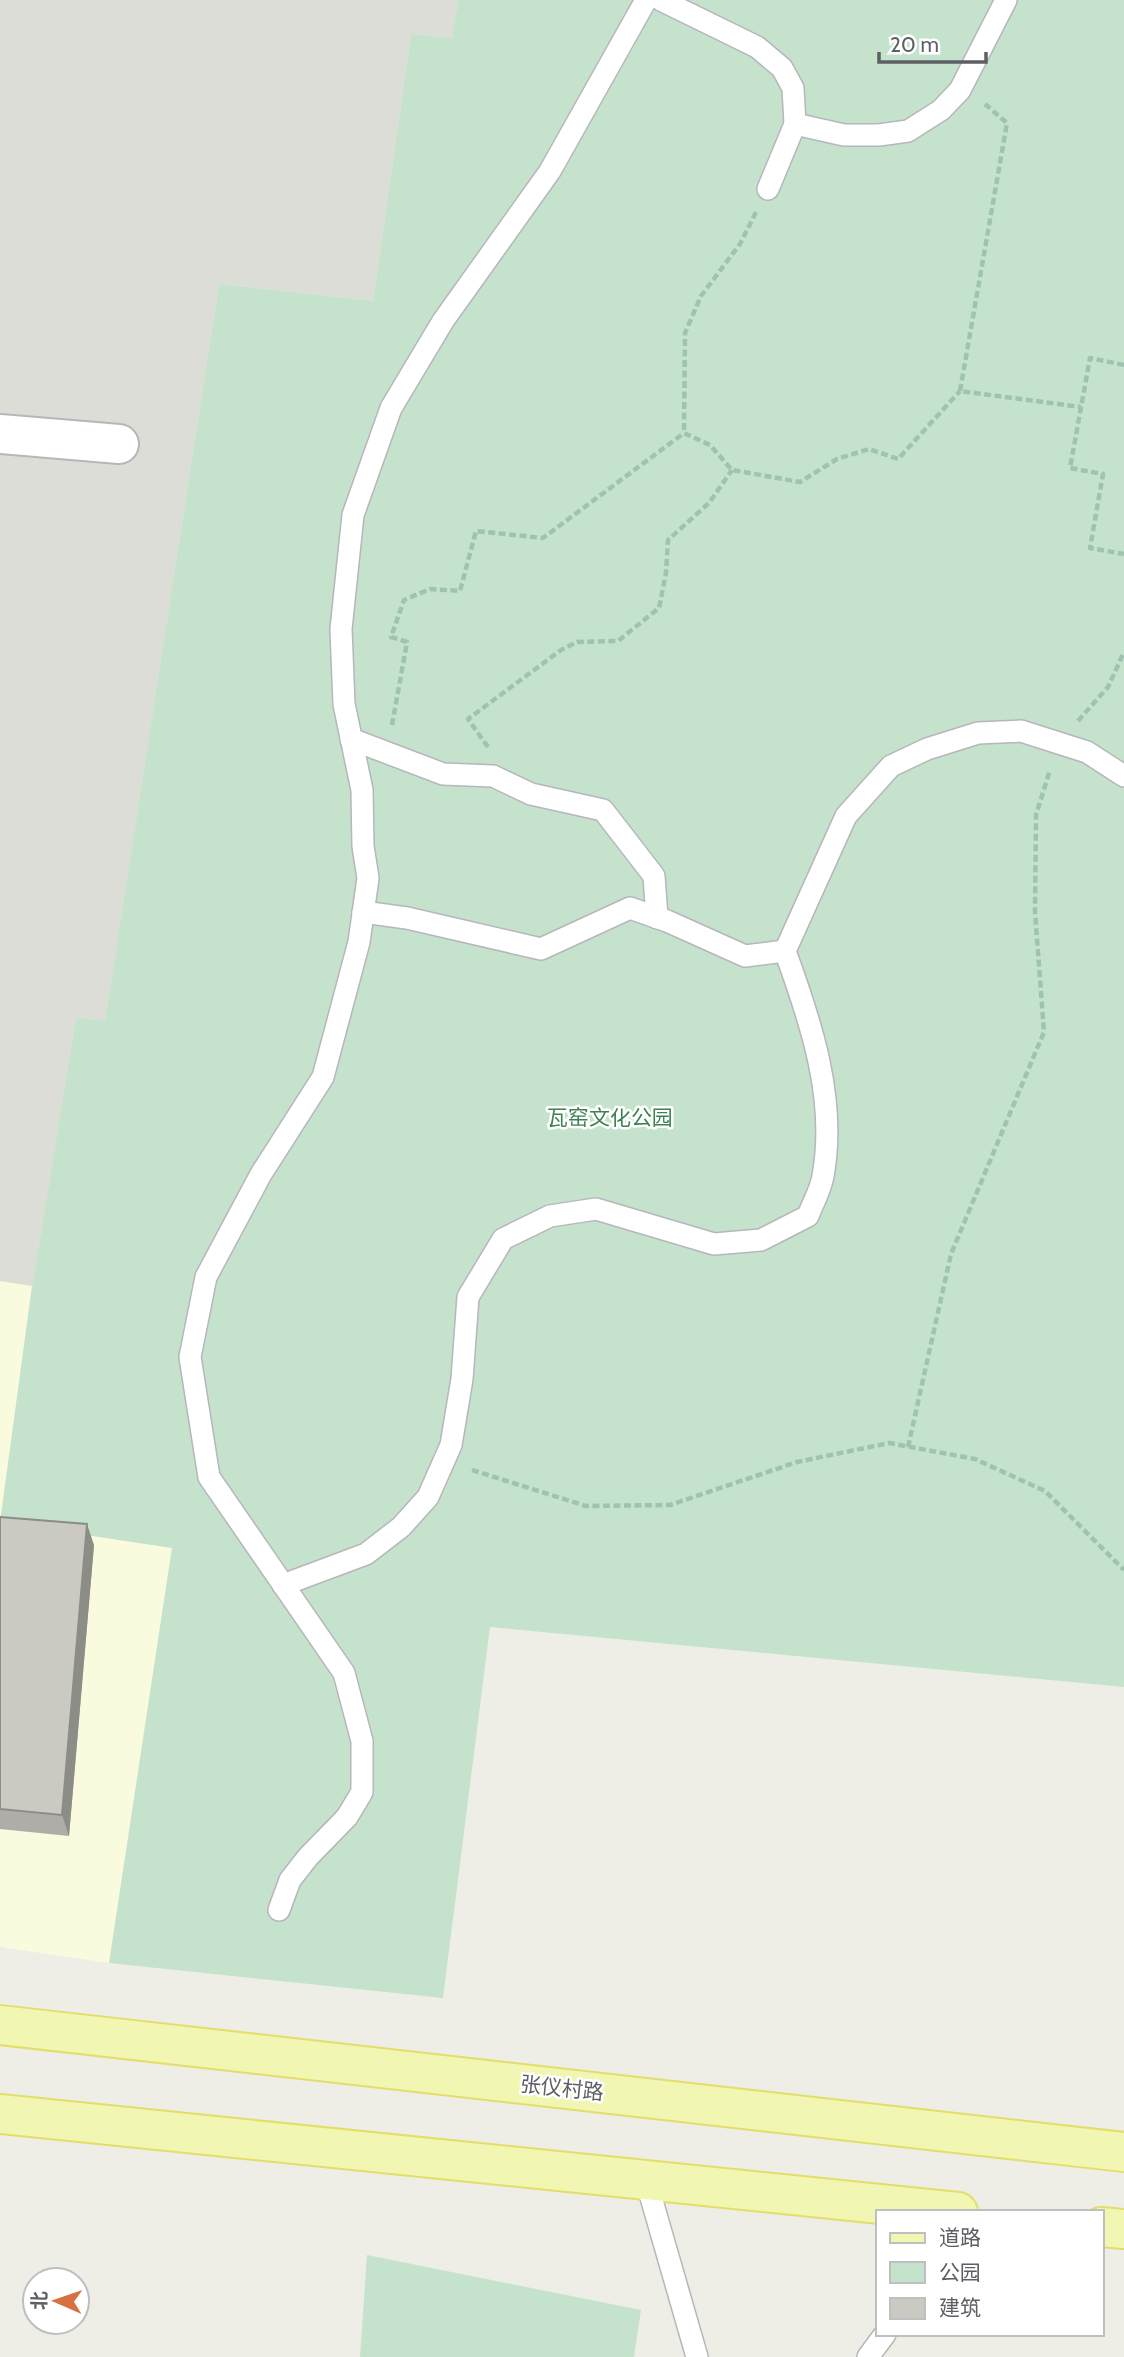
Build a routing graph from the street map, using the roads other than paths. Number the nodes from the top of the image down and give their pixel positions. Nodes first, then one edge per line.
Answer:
1 (646, 0) edge
2 (661, 0) edge
3 (1006, 0) edge
4 (795, 124) junction
5 (768, 189) road end
6 (0, 434) edge
7 (119, 444) dead end
8 (350, 733) junction
9 (1124, 776) edge
10 (363, 912) junction
11 (657, 918) junction
12 (785, 951) junction
13 (283, 1585) junction
14 (279, 1910) dead end
15 (0, 2025) edge
16 (0, 2114) edge
17 (1124, 2152) edge
18 (646, 2180) junction
19 (938, 2210) edge
20 (1103, 2227) edge
21 (1124, 2229) edge
22 (884, 2336) edge
23 (697, 2357) edge
24 (868, 2357) edge

1 - 8 lane
2 - 4 lane
3 - 4 lane
4 - 5 lane
6 - 7 street
8 - 10 lane
8 - 11 lane
9 - 12 lane
10 - 11 lane
10 - 13 lane
11 - 12 lane
12 - 13 lane
13 - 14 lane
15 - 17 main road, 张仪村路
16 - 18 main road
18 - 19 main road
18 - 23 lane
20 - 21 main road
22 - 24 lane

